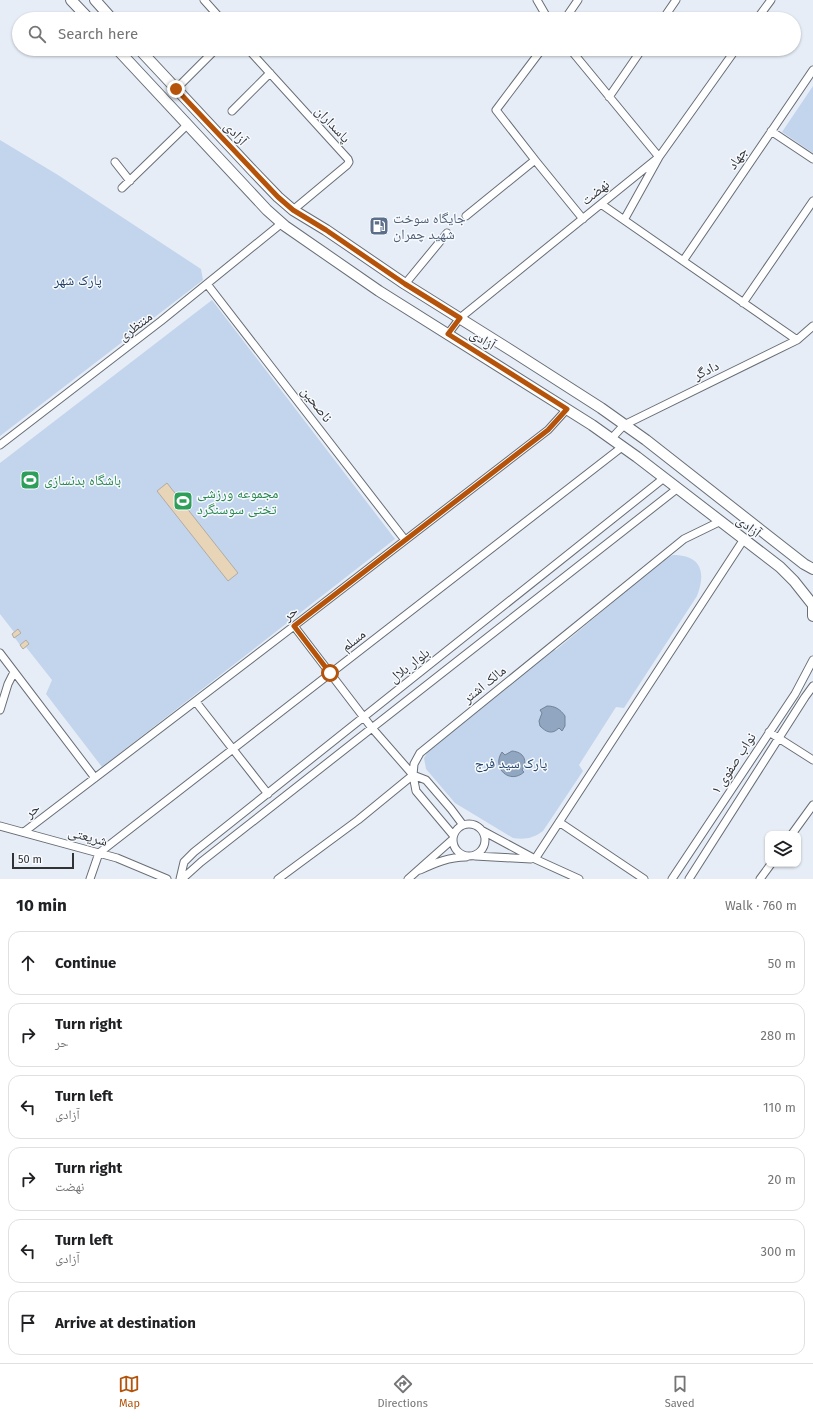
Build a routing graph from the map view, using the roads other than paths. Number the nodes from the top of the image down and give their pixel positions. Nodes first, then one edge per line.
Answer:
1 (71, 0) edge
2 (95, 0) edge
3 (204, 0) edge
4 (537, 0) edge
5 (578, 0) edge
6 (676, 0) edge
7 (770, 0) edge
8 (82, 12) edge
9 (106, 12) edge
10 (215, 12) edge
11 (544, 12) edge
12 (570, 12) edge
13 (668, 12) edge
14 (762, 12) edge
15 (123, 56) edge
16 (145, 56) edge
17 (209, 56) edge
18 (254, 56) edge
19 (537, 56) edge
20 (576, 56) edge
21 (637, 56) edge
22 (731, 56) edge
23 (813, 70) edge
24 (270, 74) junction
25 (176, 89) junction
26 (609, 97) junction
27 (232, 111) dead end
28 (187, 125) junction
29 (771, 131) junction
30 (659, 157) junction
31 (813, 159) edge
32 (535, 160) junction
33 (115, 162) dead end
34 (130, 181) junction
35 (122, 188) dead end
36 (813, 201) edge
37 (601, 204) junction
38 (293, 210) junction
39 (466, 216) dead end
40 (583, 219) junction
41 (624, 220) junction
42 (282, 223) junction
43 (446, 233) dead end
44 (683, 261) junction
45 (208, 284) junction
46 (405, 284) junction
47 (743, 303) junction
48 (460, 318) junction
49 (813, 326) edge
50 (448, 334) junction
51 (797, 340) junction
52 (567, 409) junction
53 (624, 424) junction
54 (611, 439) junction
55 (0, 445) edge
56 (622, 447) junction
57 (664, 478) junction
58 (678, 488) junction
59 (720, 521) junction
60 (744, 539) junction
61 (405, 540) junction
62 (813, 569) edge
63 (813, 605) edge
64 (813, 616) edge
65 (294, 626) junction
66 (0, 653) edge
67 (813, 660) edge
68 (14, 672) junction
69 (330, 673) junction
70 (813, 686) edge
71 (196, 702) junction
72 (0, 710) edge
73 (364, 717) junction
74 (372, 728) junction
75 (769, 732) junction
76 (779, 738) junction
77 (233, 749) junction
78 (813, 760) edge
79 (413, 774) junction
80 (95, 778) junction
81 (268, 794) junction
82 (813, 805) edge
83 (559, 822) junction
84 (463, 825) junction
85 (0, 826) edge
86 (794, 831) edge
87 (24, 832) junction
88 (483, 832) junction
89 (453, 837) junction
90 (99, 853) junction
91 (471, 856) junction
92 (535, 860) junction
93 (769, 867) edge
94 (417, 872) junction
95 (90, 879) edge
96 (167, 879) edge
97 (181, 879) edge
98 (278, 879) edge
99 (408, 879) edge
100 (579, 879) edge
101 (644, 879) edge
102 (672, 879) edge
103 (689, 879) edge
104 (760, 879) edge

1 - 8 main road
2 - 9 main road
3 - 10 street
4 - 11 street
5 - 12 street
6 - 13 street
7 - 14 street
15 - 28 main road, آزادی
16 - 25 main road, آزادی
17 - 25 street
18 - 24 street, پاسداران
19 - 32 street
20 - 26 street
21 - 26 street
22 - 30 street, نهضت
23 - 29 street, جهاد
24 - 27 street
24 - 38 street, پاسداران
25 - 38 main road, آزادی
26 - 30 street
28 - 34 street
28 - 42 main road, آزادی
29 - 31 street
29 - 44 street, جهاد
30 - 37 street, نهضت
30 - 41 street
32 - 39 street
32 - 40 street
33 - 34 street
34 - 35 street
36 - 47 street
37 - 40 street, نهضت
37 - 41 street
38 - 46 main road, آزادی
40 - 48 street, نهضت
41 - 44 street
42 - 45 street, منتظری
42 - 50 main road, آزادی
43 - 46 street
44 - 47 street
45 - 55 street, منتظری
45 - 61 street, ناصحین
46 - 48 main road, آزادی
47 - 51 street
48 - 50 street, نهضت
48 - 53 main road, آزادی
49 - 51 street, دادگر
50 - 52 main road, آزادی
51 - 53 street, دادگر
52 - 54 main road, آزادی
52 - 61 street, حر
53 - 54 street, دادگر
53 - 62 main road, آزادی
54 - 56 main road, آزادی
56 - 57 main road, آزادی
56 - 69 street, مسلم
57 - 58 main road, آزادی
57 - 73 street, بلوار بلال
58 - 59 main road, آزادی
58 - 74 street, بلوار بلال
59 - 60 main road, آزادی
59 - 79 street, مالک اشتر
60 - 63 main road, آزادی
60 - 83 street
61 - 65 street, حر
63 - 64 main road
65 - 69 street
65 - 71 street, حر
66 - 68 street
67 - 75 street, نواب صفوی ۱
68 - 72 street
68 - 80 street
69 - 73 street
69 - 77 street, مسلم
70 - 76 street, نواب صفوی ۱
71 - 77 street
71 - 80 street, حر
73 - 74 street
73 - 81 street, بلوار بلال
74 - 79 street
74 - 97 street, بلوار بلال
75 - 76 street
75 - 102 street, نواب صفوی ۱
76 - 78 street
76 - 103 street, نواب صفوی ۱
77 - 81 street
77 - 90 street, مسلم
79 - 84 street
79 - 89 street
79 - 98 street
80 - 87 street, حر
81 - 97 street, بلوار بلال
82 - 86 street
83 - 92 street
83 - 101 street
84 - 88 street
84 - 89 street
85 - 87 street, شریعتی
87 - 90 street, شریعتی
88 - 91 street
88 - 92 street
89 - 91 street
89 - 94 street
90 - 95 street
90 - 96 street, شریعتی
91 - 92 street
91 - 94 street
92 - 100 street
93 - 104 street
94 - 99 street

